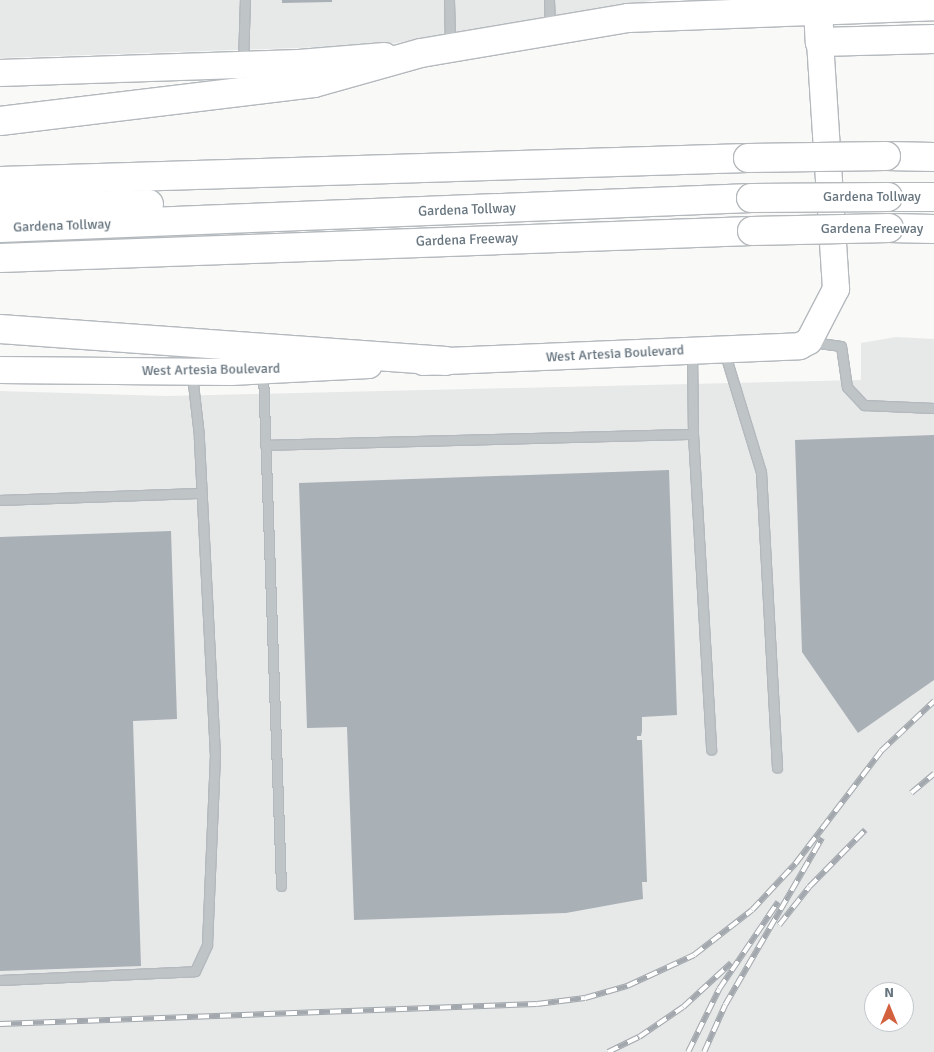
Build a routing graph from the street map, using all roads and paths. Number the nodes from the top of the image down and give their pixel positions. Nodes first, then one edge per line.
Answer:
1 (245, 0) edge
2 (449, 0) edge
3 (550, 0) edge
4 (817, 5) edge
5 (934, 6) edge
6 (550, 31) junction
7 (934, 39) edge
8 (820, 42) junction
9 (450, 48) junction
10 (421, 53) junction
11 (243, 65) junction
12 (0, 73) edge
13 (0, 121) edge
14 (934, 157) edge
15 (697, 160) junction
16 (0, 181) edge
17 (934, 198) edge
18 (0, 208) edge
19 (0, 228) edge
20 (934, 229) edge
21 (0, 258) edge
22 (0, 329) edge
23 (809, 342) junction
24 (723, 349) junction
25 (692, 350) junction
26 (446, 361) junction
27 (0, 370) edge
28 (263, 370) junction
29 (192, 372) junction
30 (934, 408) edge
31 (693, 434) junction
32 (265, 445) junction
33 (201, 493) junction
34 (0, 500) edge
35 (711, 749) dead end
36 (777, 768) dead end
37 (281, 886) dead end
38 (0, 980) edge

1 - 11 lane
2 - 9 lane
3 - 6 lane
4 - 5 main road
4 - 6 main road
4 - 8 main road
6 - 9 main road
7 - 8 main road
8 - 23 main road
9 - 10 main road
10 - 11 main road
10 - 13 main road
11 - 12 main road
14 - 15 main road, bridge
15 - 16 main road
15 - 18 main road, Gardena Tollway
17 - 19 main road, Gardena Tollway, bridge
20 - 21 main road, Gardena Freeway, bridge
22 - 26 main road
23 - 24 main road, West Artesia Boulevard
23 - 30 lane
24 - 25 main road, West Artesia Boulevard
24 - 36 lane
25 - 26 main road, West Artesia Boulevard
25 - 31 lane
26 - 28 main road, West Artesia Boulevard
27 - 29 main road, West Artesia Boulevard
28 - 29 main road, West Artesia Boulevard
28 - 32 lane
29 - 33 lane
31 - 32 lane
31 - 35 lane
32 - 37 lane
33 - 34 lane
33 - 38 lane

